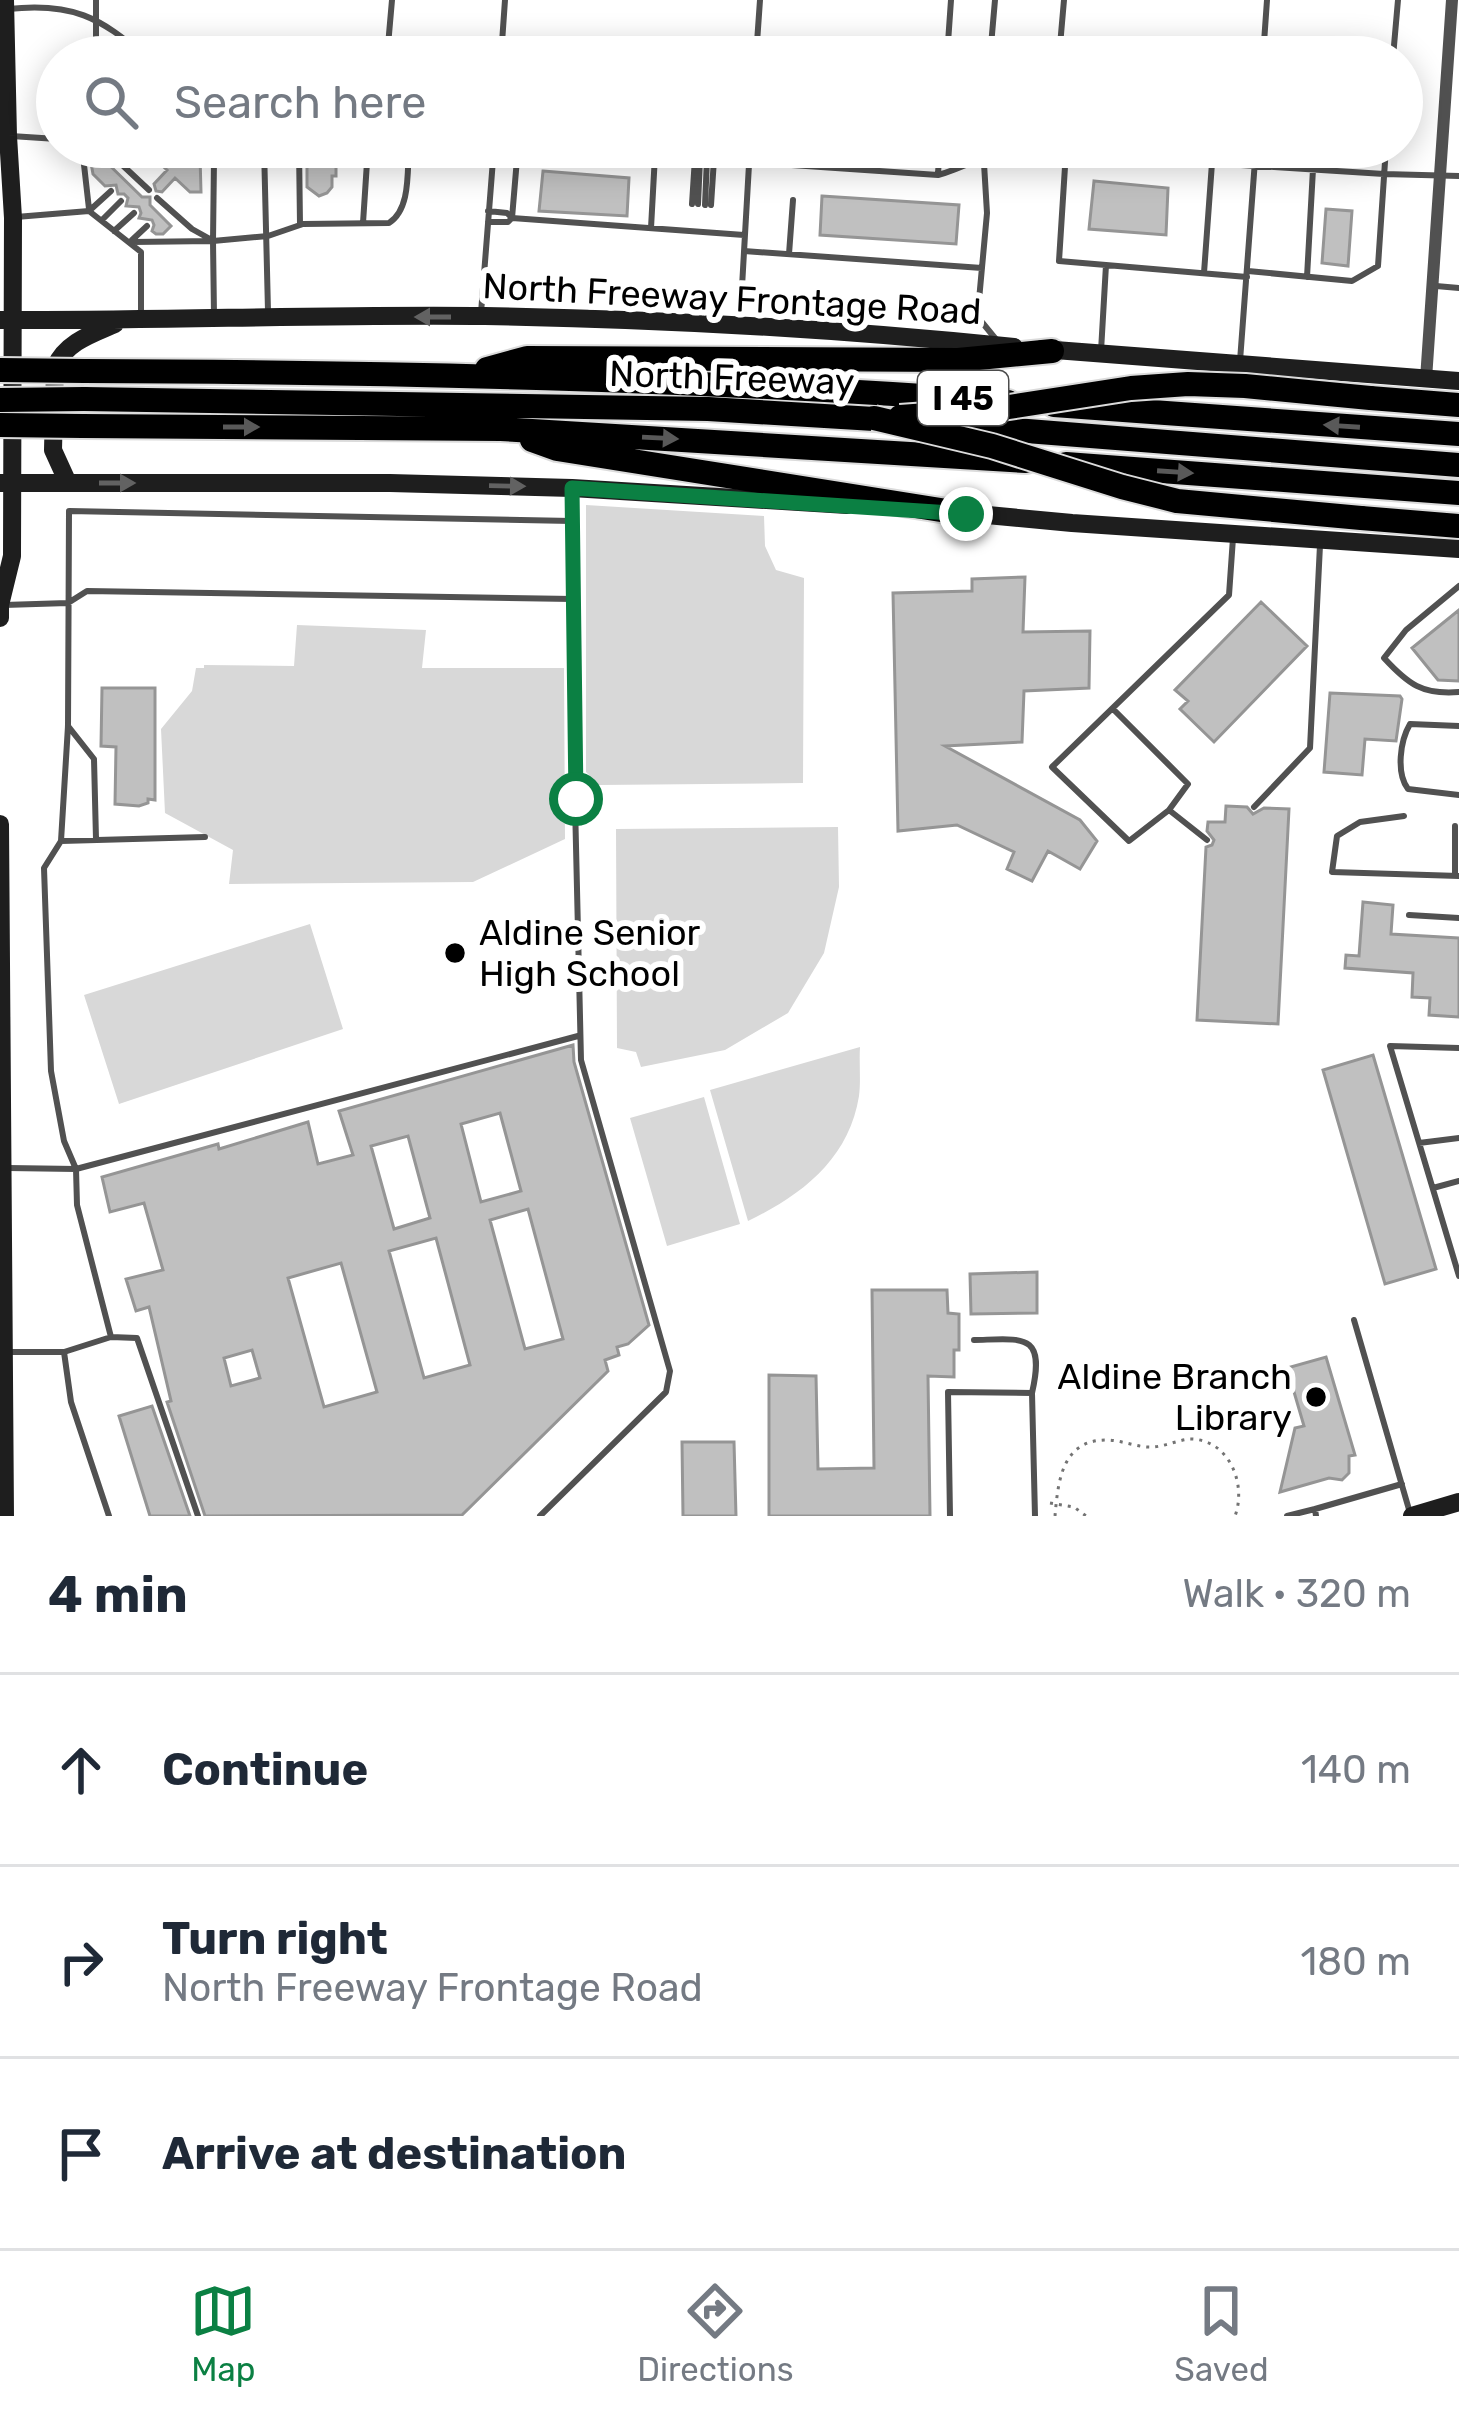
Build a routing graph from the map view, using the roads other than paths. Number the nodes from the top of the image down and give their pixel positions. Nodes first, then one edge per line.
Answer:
1 (97, 0) edge
2 (392, 0) edge
3 (505, 0) edge
4 (760, 0) edge
5 (951, 0) edge
6 (995, 0) edge
7 (1064, 0) edge
8 (1267, 0) edge
9 (1398, 0) edge
10 (1452, 0) edge
11 (4, 6) edge
12 (96, 18) junction
13 (96, 36) edge
14 (123, 36) edge
15 (389, 36) edge
16 (502, 36) edge
17 (757, 36) edge
18 (948, 36) edge
19 (992, 36) edge
20 (1061, 36) edge
21 (1264, 36) edge
22 (1395, 36) edge
23 (1454, 37) edge
24 (8, 136) junction
25 (36, 138) edge
26 (84, 168) edge
27 (118, 168) edge
28 (214, 168) edge
29 (265, 168) edge
30 (299, 168) edge
31 (367, 168) edge
32 (408, 168) edge
33 (492, 168) edge
34 (518, 168) edge
35 (654, 168) edge
36 (704, 168) edge
37 (749, 168) edge
38 (844, 168) edge
39 (938, 168) edge
40 (964, 168) edge
41 (983, 168) edge
42 (1065, 168) edge
43 (1213, 168) edge
44 (1255, 168) edge
45 (1298, 168) edge
46 (1384, 168) edge
47 (1313, 169) junction
48 (1384, 174) junction
49 (938, 175) junction
50 (1440, 176) junction
51 (1459, 176) edge
52 (99, 180) dead end
53 (149, 190) dead end
54 (87, 191) junction
55 (111, 191) dead end
56 (157, 198) dead end
57 (793, 200) dead end
58 (122, 201) dead end
59 (702, 204) edge
60 (167, 207) junction
61 (89, 211) junction
62 (488, 211) junction
63 (134, 213) dead end
64 (159, 214) dead end
65 (13, 218) junction
66 (512, 218) junction
67 (101, 221) junction
68 (487, 222) junction
69 (363, 223) junction
70 (300, 225) junction
71 (147, 226) dead end
72 (650, 228) junction
73 (114, 231) junction
74 (700, 232) junction
75 (744, 235) junction
76 (268, 236) junction
77 (213, 241) junction
78 (130, 242) junction
79 (744, 251) junction
80 (789, 254) junction
81 (1106, 266) junction
82 (982, 268) junction
83 (1204, 274) junction
84 (1247, 274) junction
85 (1307, 277) junction
86 (1432, 286) junction
87 (1459, 288) edge
88 (481, 316) junction
89 (214, 318) junction
90 (268, 318) junction
91 (133, 319) junction
92 (6, 320) edge
93 (740, 326) junction
94 (1001, 345) junction
95 (1052, 351) junction
96 (1101, 354) junction
97 (1240, 364) junction
98 (0, 370) edge
99 (466, 376) junction
100 (1426, 379) junction
101 (1459, 381) edge
102 (0, 400) edge
103 (1459, 405) edge
104 (874, 418) junction
105 (0, 425) edge
106 (501, 429) junction
107 (1459, 434) edge
108 (1459, 465) edge
109 (6, 482) edge
110 (68, 483) junction
111 (572, 488) junction
112 (1459, 493) edge
113 (947, 511) junction
114 (572, 521) junction
115 (1459, 526) edge
116 (1233, 534) junction
117 (1320, 539) junction
118 (1459, 549) edge
119 (1459, 586) edge
120 (573, 599) junction
121 (68, 603) junction
122 (0, 605) edge
123 (0, 618) edge
124 (1459, 692) edge
125 (1113, 709) junction
126 (68, 726) junction
127 (1459, 726) edge
128 (1459, 795) edge
129 (1254, 807) dead end
130 (1169, 810) junction
131 (1404, 816) dead end
132 (0, 824) edge
133 (1455, 826) dead end
134 (205, 837) dead end
135 (96, 839) junction
136 (1207, 840) dead end
137 (61, 841) junction
138 (1457, 876) edge
139 (1409, 915) dead end
140 (1459, 918) edge
141 (579, 1035) junction
142 (1459, 1048) edge
143 (1459, 1138) edge
144 (1419, 1144) junction
145 (2, 1167) edge
146 (76, 1168) junction
147 (1459, 1181) edge
148 (1432, 1188) junction
149 (1459, 1222) edge
150 (1444, 1226) junction
151 (1459, 1274) edge
152 (1354, 1320) dead end
153 (111, 1337) junction
154 (974, 1340) dead end
155 (1, 1352) edge
156 (64, 1352) junction
157 (1033, 1393) junction
158 (1402, 1484) junction
159 (1459, 1502) edge
160 (1316, 1512) edge
161 (5, 1516) edge
162 (109, 1516) edge
163 (198, 1516) edge
164 (540, 1516) edge
165 (950, 1516) edge
166 (1035, 1516) edge
167 (1287, 1516) edge
168 (1412, 1516) edge

1 - 12 lane
2 - 15 lane
3 - 16 lane
4 - 17 lane
5 - 18 lane
6 - 19 lane
7 - 20 lane
8 - 21 lane
9 - 22 lane
10 - 23 street
11 - 12 lane
11 - 24 main road
12 - 13 lane
12 - 14 lane
23 - 50 street
24 - 25 lane
24 - 65 main road
26 - 54 lane
27 - 53 lane
28 - 77 lane
29 - 76 lane
30 - 70 lane
31 - 69 lane
32 - 69 lane
33 - 62 lane
34 - 66 lane
35 - 72 lane
36 - 59 lane
37 - 75 lane
38 - 49 lane
39 - 49 lane
40 - 49 lane
41 - 82 lane
42 - 81 lane
43 - 83 lane
44 - 84 lane
45 - 47 lane
46 - 48 lane
47 - 48 lane
47 - 85 lane
48 - 50 lane
48 - 85 lane
50 - 51 lane
50 - 86 street
52 - 54 lane
54 - 61 lane
55 - 61 lane
56 - 60 lane
57 - 80 lane
58 - 67 lane
60 - 64 lane
60 - 77 lane
61 - 65 lane
61 - 67 lane
62 - 66 lane
62 - 68 lane
63 - 73 lane
65 - 92 main road
66 - 68 lane
66 - 72 lane
67 - 73 lane
68 - 88 lane
69 - 70 lane
70 - 76 lane
71 - 78 lane
72 - 74 lane
73 - 78 lane
74 - 74 lane
74 - 75 lane
75 - 79 lane
76 - 77 lane
76 - 90 lane
77 - 78 lane
77 - 89 lane
78 - 91 lane
79 - 80 lane
79 - 93 lane
80 - 82 lane
81 - 83 lane
81 - 96 lane
82 - 94 lane
83 - 84 lane
84 - 85 lane
84 - 97 lane
86 - 87 lane
86 - 100 street
88 -> 90 main road, North Freeway Frontage Road
88 - 93 main road, North Freeway Frontage Road
89 - 90 main road, North Freeway Frontage Road
89 - 91 main road, North Freeway Frontage Road
91 - 92 main road, North Freeway Frontage Road
91 - 110 main road
92 - 109 main road
93 - 94 main road, North Freeway Frontage Road
94 - 95 main road, North Freeway Frontage Road
95 - 96 main road, North Freeway Frontage Road
95 - 99 highway
96 - 97 main road, North Freeway Frontage Road
97 - 100 main road, North Freeway Frontage Road
98 - 99 highway, North Freeway / I 45, bridge
107 -> 99 highway, North Freeway / I 45
100 - 101 main road, North Freeway Frontage Road
102 - 104 highway, North Freeway / I 45, bridge
103 - 104 highway, bridge
104 - 108 highway, North Freeway / I 45, bridge
104 - 115 highway, bridge
105 -> 106 highway, North Freeway / I 45, bridge
106 -> 112 highway, North Freeway / I 45
106 - 113 highway
109 - 110 main road
109 - 122 main road
110 -> 111 main road
111 - 113 main road
111 - 114 lane
113 - 116 main road
114 - 120 lane
114 - 121 lane
116 - 117 main road
116 - 125 lane
117 - 118 main road
117 - 129 lane
119 - 124 lane
120 - 121 lane
120 - 141 lane
121 - 122 lane
121 - 126 lane
122 - 123 main road
125 - 130 lane
125 - 130 lane
126 - 135 lane
126 - 137 lane
127 - 128 lane
130 - 136 lane
131 - 138 lane
132 - 145 main road
133 - 138 lane
134 - 135 lane
135 - 137 lane
137 - 146 lane
139 - 140 lane
141 - 146 lane
141 - 164 lane
142 - 144 lane
143 - 144 lane
144 - 148 lane
145 - 146 lane
145 - 155 main road
146 - 153 lane
147 - 148 lane
148 - 150 lane
149 - 150 lane
150 - 151 lane
152 - 158 lane
153 - 156 lane
153 - 163 lane
154 - 157 lane
155 - 156 lane
155 - 161 main road
156 - 162 lane
157 - 165 lane
157 - 166 lane
158 - 160 lane
158 - 168 lane
159 - 168 main road
160 - 167 lane

